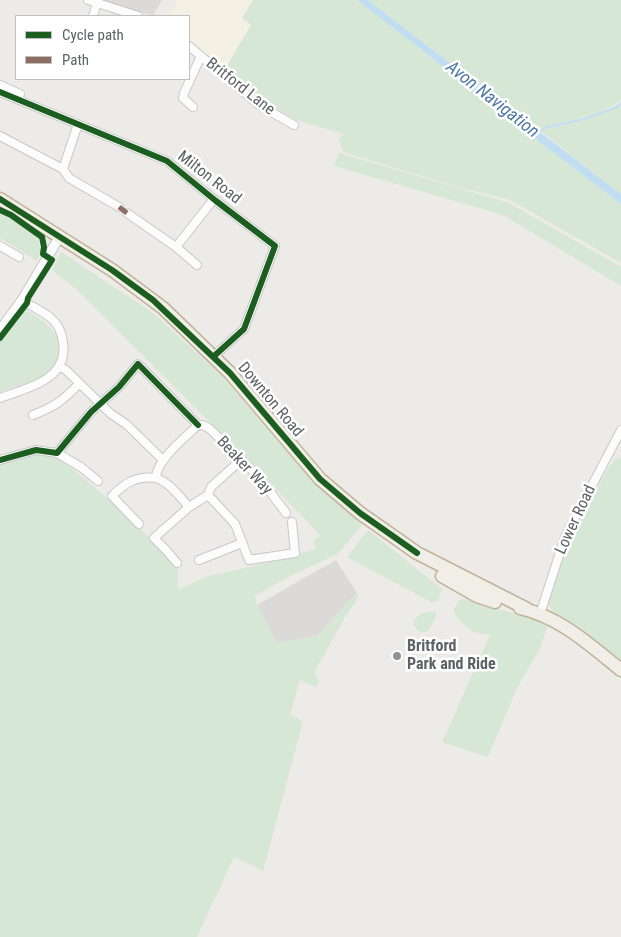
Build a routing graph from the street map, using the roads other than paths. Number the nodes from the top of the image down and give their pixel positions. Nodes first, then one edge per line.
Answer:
1 (88, 0) edge
2 (97, 3) junction
3 (92, 15) edge
4 (135, 15) edge
5 (190, 47) edge
6 (201, 56) junction
7 (190, 80) edge
8 (190, 80) edge
9 (0, 85) edge
10 (0, 92) edge
11 (20, 94) dead end
12 (193, 107) dead end
13 (78, 124) junction
14 (294, 125) dead end
15 (0, 136) edge
16 (63, 169) junction
17 (0, 199) edge
18 (214, 200) junction
19 (119, 207) dead end
20 (128, 213) dead end
21 (60, 236) junction
22 (0, 246) edge
23 (176, 247) junction
24 (19, 257) dead end
25 (197, 265) dead end
26 (22, 300) junction
27 (0, 330) edge
28 (214, 357) junction
29 (60, 367) junction
30 (79, 384) junction
31 (0, 398) edge
32 (100, 404) junction
33 (33, 414) dead end
34 (198, 425) junction
35 (621, 430) edge
36 (57, 453) junction
37 (0, 460) edge
38 (163, 460) junction
39 (241, 460) junction
40 (156, 478) junction
41 (98, 481) dead end
42 (208, 495) junction
43 (189, 508) junction
44 (286, 513) dead end
45 (292, 522) dead end
46 (139, 524) dead end
47 (242, 543) junction
48 (199, 560) dead end
49 (177, 564) dead end
50 (540, 614) junction
51 (621, 670) edge

1 - 2 street
2 - 3 street
2 - 4 street
5 - 6 street, Britford Lane
6 - 7 street
6 - 14 street, Britford Lane
8 - 12 street
9 - 11 street
10 - 13 street, Milton Road
13 - 16 street
13 - 18 street, Milton Road
15 - 16 street
16 - 19 street
17 - 21 highway, Downton Road
18 - 23 street
18 - 28 street, Milton Road
20 - 23 street
21 - 26 street
21 - 28 highway, Downton Road
22 - 24 street
23 - 25 street
26 - 27 street
26 - 29 street
28 - 50 highway, Downton Road
29 - 30 street
29 - 31 street
30 - 32 street
30 - 33 street
32 - 34 street, Beaker Way
32 - 36 street
32 - 38 street
34 - 38 street
34 - 39 street, Beaker Way
35 - 50 street, Lower Road
36 - 37 street
36 - 41 street
38 - 40 street
39 - 42 street
39 - 44 street, Beaker Way
40 - 43 street
40 - 46 street
42 - 43 street
42 - 47 street
43 - 49 street
45 - 47 street
47 - 48 street
50 - 51 highway, Downton Road

